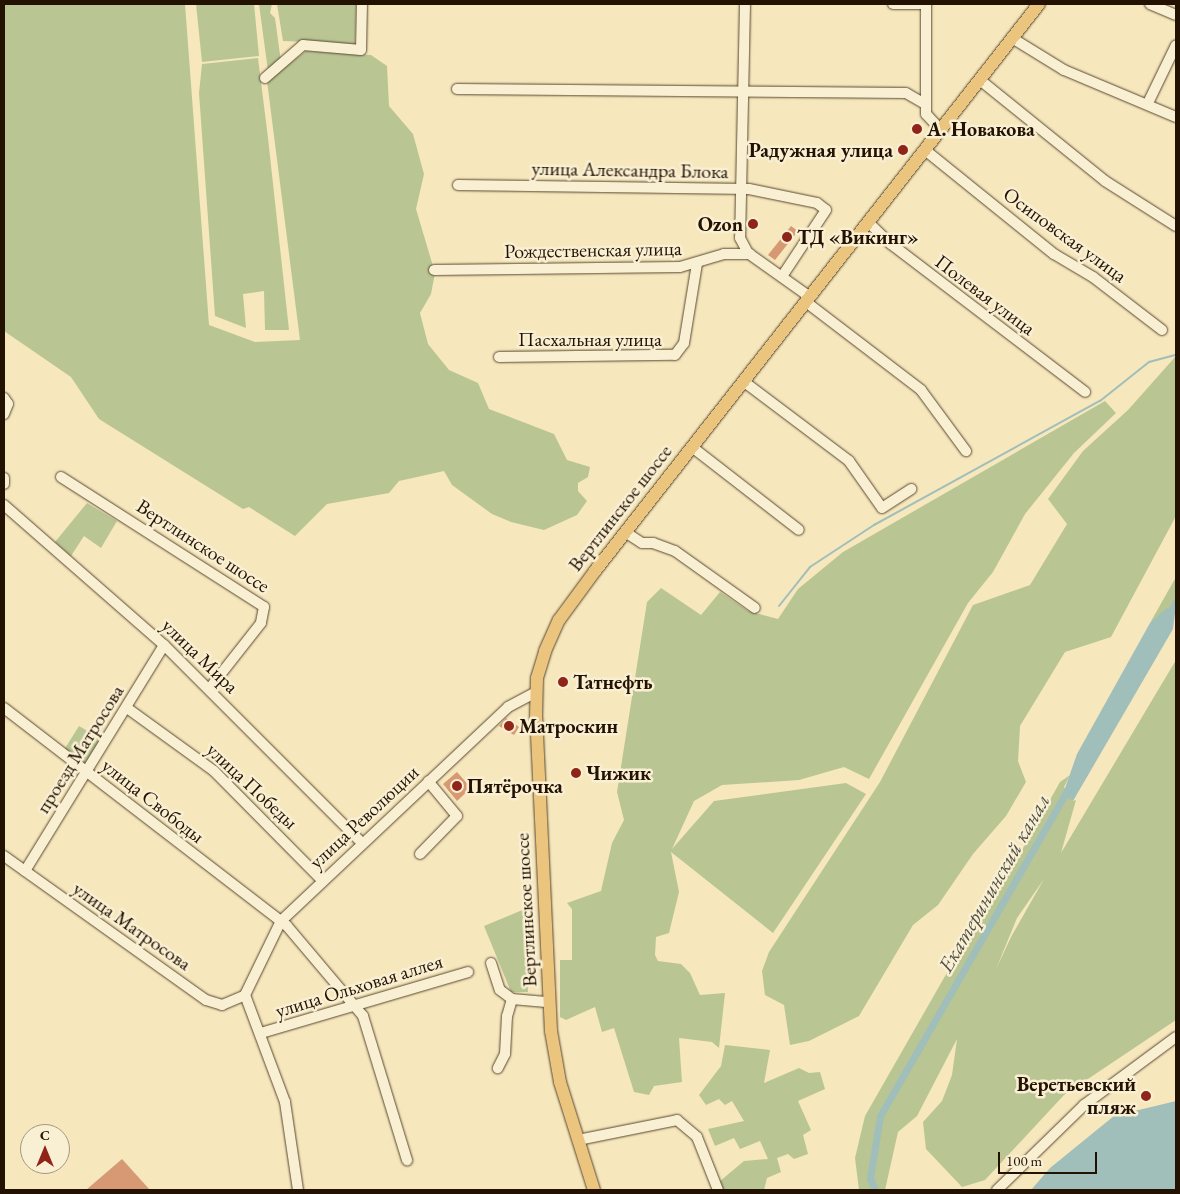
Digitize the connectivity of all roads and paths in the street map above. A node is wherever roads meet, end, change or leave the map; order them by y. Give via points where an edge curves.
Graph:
1 (362, 4) edge
2 (745, 4) edge
3 (893, 4) edge
4 (926, 4) edge
5 (1039, 4) edge
6 (1150, 4) edge
7 (1176, 15) edge
8 (1012, 38) junction
9 (1176, 45) edge
10 (264, 78) dead end
11 (980, 80) junction
12 (457, 89) dead end
13 (745, 93) junction
14 (1148, 103) junction
15 (925, 104) junction
16 (1176, 117) edge
17 (941, 130) junction
18 (925, 150) junction
19 (458, 185) dead end
20 (742, 189) junction
21 (868, 222) junction
22 (1176, 226) edge
23 (750, 254) junction
24 (696, 264) junction
25 (434, 270) dead end
26 (783, 275) junction
27 (808, 300) junction
28 (1162, 330) dead end
29 (499, 357) dead end
30 (743, 382) junction
31 (1085, 392) dead end
32 (4, 398) edge
33 (4, 414) edge
34 (692, 447) junction
35 (966, 451) dead end
36 (62, 477) dead end
37 (4, 478) edge
38 (4, 484) edge
39 (911, 490) dead end
40 (4, 505) edge
41 (799, 530) dead end
42 (625, 532) junction
43 (754, 608) dead end
44 (164, 645) junction
45 (209, 689) junction
46 (536, 692) junction
47 (4, 708) edge
48 (127, 708) junction
49 (86, 771) junction
50 (428, 781) junction
51 (362, 842) junction
52 (420, 854) dead end
53 (4, 856) edge
54 (25, 871) junction
55 (322, 880) junction
56 (281, 921) junction
57 (491, 963) dead end
58 (468, 972) dead end
59 (245, 994) junction
60 (512, 999) junction
61 (549, 1002) junction
62 (358, 1007) junction
63 (261, 1034) junction
64 (1176, 1037) edge
65 (498, 1068) dead end
66 (578, 1140) junction
67 (407, 1160) dead end
68 (298, 1190) edge
69 (594, 1190) edge
70 (718, 1190) edge
71 (997, 1190) edge

1 - 10 street via 361,50 303,45
2 - 13 street
3 - 4 street
4 - 15 street
5 - 8 main road, Вертлинское шоссе
6 - 7 street
8 - 11 main road, Вертлинское шоссе
8 - 14 street via 1064,70
9 - 14 street
11 - 17 main road, Вертлинское шоссе
11 - 22 street via 1105,181
12 - 13 street
13 - 15 street via 906,93
13 - 20 street
14 - 16 street
15 - 17 street via 926,114
17 - 18 main road, Вертлинское шоссе
18 - 21 main road, Вертлинское шоссе
18 - 28 street, Осиповская улица via 1054,254 1093,277
19 - 20 street, улица Александра Блока
20 - 23 street via 740,238
20 - 26 street, улица Александра Блока via 800,198 826,210
21 - 27 main road, Вертлинское шоссе
21 - 31 street, Полевая улица via 891,244
23 - 24 street, Рождественская улица via 724,254
23 - 26 street
24 - 25 street, Рождественская улица
24 - 29 street, Пасхальная улица via 684,343 675,356
26 - 27 street
27 - 30 main road, Вертлинское шоссе
27 - 35 street via 921,390
30 - 34 main road, Вертлинское шоссе
30 - 39 street via 849,461 882,508
32 - 33 street via 8,404
34 - 41 street
34 - 42 main road, Вертлинское шоссе
36 - 45 street, Вертлинское шоссе via 264,607 261,623
37 - 38 street
40 - 44 street, улица Мира
42 - 43 street via 642,543 668,547
42 - 46 main road, Вертлинское шоссе via 554,630 540,662
44 - 45 street, улица Мира
44 - 48 street, проезд Матросова
45 - 51 street, улица Мира
46 - 50 street, улица Революции via 508,707
46 - 61 main road, Вертлинское шоссе
47 - 49 street, улица Свободы
48 - 49 street, проезд Матросова
48 - 55 street, улица Победы via 214,770
49 - 54 street, проезд Матросова
49 - 56 street, улица Свободы
50 - 51 street, улица Революции
50 - 52 street via 457,816
51 - 55 street, улица Революции
53 - 54 street, улица Матросова
54 - 59 street, улица Матросова via 206,1000 222,1005
55 - 56 street, улица Революции
56 - 59 street, улица Революции
56 - 62 street, улица Свободы
57 - 60 street via 500,990
58 - 62 street, улица Ольховая аллея
59 - 63 street
60 - 61 street
60 - 65 street via 507,1016 507,1047
61 - 66 main road, Вертлинское шоссе via 555,1061
62 - 63 street, улица Ольховая аллея
62 - 67 street
63 - 68 street via 285,1102
64 - 71 street via 1084,1105
66 - 69 main road, Вертлинское шоссе
66 - 70 street via 677,1120 697,1137

